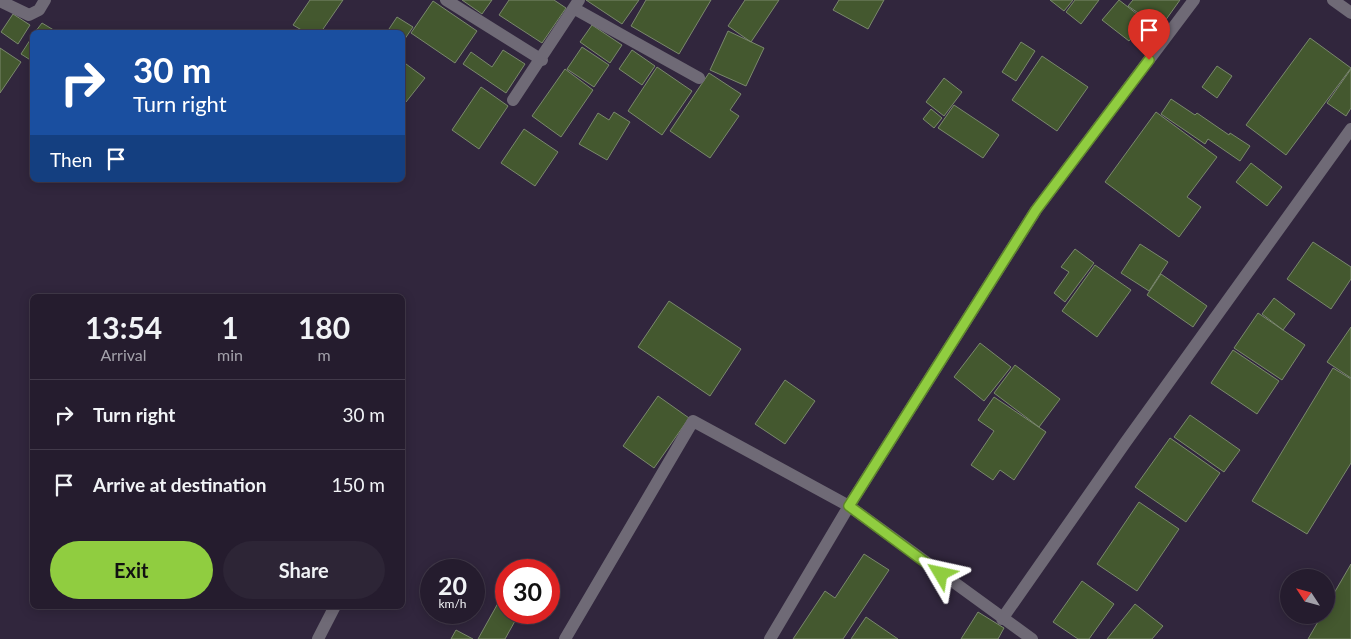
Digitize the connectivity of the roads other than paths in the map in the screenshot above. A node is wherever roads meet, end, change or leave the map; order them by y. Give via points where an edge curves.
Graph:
1 (45, 0) edge
2 (446, 0) edge
3 (1194, 0) edge
4 (1333, 0) edge
5 (0, 1) edge
6 (577, 4) edge
7 (1351, 13) edge
8 (542, 60) junction
9 (699, 78) dead end
10 (513, 100) dead end
11 (1351, 129) edge
12 (849, 506) junction
13 (333, 609) edge
14 (1002, 619) junction
15 (318, 639) edge
16 (564, 639) edge
17 (770, 639) edge
18 (1032, 639) edge

1 - 5 street via 39,10 29,15
2 - 8 street
3 - 12 street via 1036,210
4 - 7 street
6 - 8 street
6 - 9 street
8 - 10 street
11 - 14 street
12 - 14 street
12 - 16 street via 693,421
12 - 17 street
13 - 15 street
14 - 18 street

